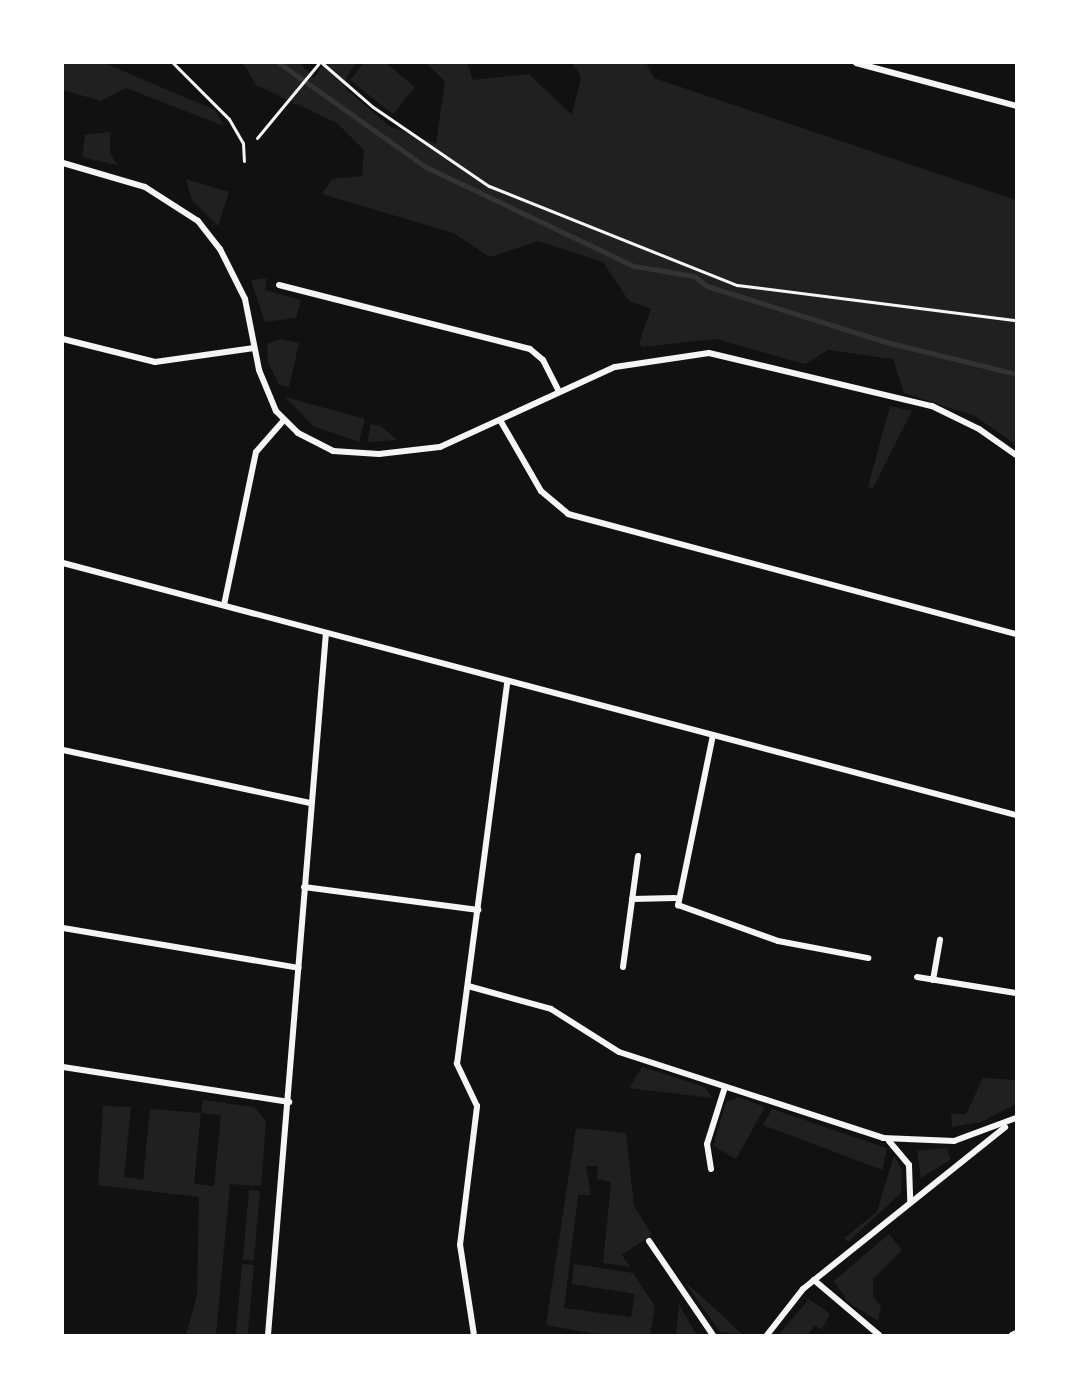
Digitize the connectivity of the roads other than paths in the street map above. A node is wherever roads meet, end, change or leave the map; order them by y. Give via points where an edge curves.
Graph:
1 (856, 63) edge
2 (1016, 106) edge
3 (63, 164) edge
4 (279, 285) dead end
5 (63, 339) edge
6 (254, 348) junction
7 (558, 390) junction
8 (500, 420) junction
9 (283, 421) junction
10 (1016, 455) edge
11 (63, 563) edge
12 (224, 605) junction
13 (326, 633) junction
14 (1016, 634) edge
15 (507, 682) junction
16 (713, 735) junction
17 (63, 750) edge
18 (311, 803) junction
19 (1016, 814) edge
20 (638, 856) dead end
21 (304, 887) junction
22 (675, 898) junction
23 (632, 899) junction
24 (478, 910) junction
25 (63, 928) edge
26 (940, 940) dead end
27 (868, 958) dead end
28 (623, 967) dead end
29 (298, 968) junction
30 (917, 977) dead end
31 (933, 980) junction
32 (468, 986) junction
33 (1016, 993) edge
34 (63, 1067) edge
35 (725, 1087) junction
36 (289, 1102) junction
37 (1016, 1118) edge
38 (883, 1138) junction
39 (711, 1169) dead end
40 (906, 1208) junction
41 (649, 1241) dead end
42 (814, 1280) junction
43 (1016, 1333) edge
44 (268, 1335) edge
45 (474, 1335) edge
46 (712, 1335) edge
47 (767, 1335) edge
48 (879, 1335) edge
49 (1012, 1335) edge

1 - 2 street
3 - 6 street via 145,187 198,221 239,286
4 - 7 street via 530,350 543,360
5 - 6 street via 155,362
6 - 9 street via 267,392
7 - 8 street
7 - 10 street via 633,362 710,352 932,406 979,429
8 - 9 street via 440,447 360,455 324,448
8 - 14 street via 541,491 572,516
9 - 12 street via 256,452
11 - 12 street
12 - 13 street
13 - 15 street
13 - 18 street
15 - 16 street
15 - 24 street
16 - 19 street
16 - 22 street
17 - 18 street
18 - 21 street
20 - 23 street
21 - 24 street
21 - 29 street
22 - 23 street
22 - 27 street via 683,909 778,941
23 - 28 street
24 - 32 street
25 - 29 street
26 - 31 street
29 - 36 street
30 - 31 street
31 - 33 street
32 - 35 street via 551,1010 610,1048
32 - 45 street via 458,1071 475,1098 477,1113 460,1245
34 - 36 street
35 - 38 street
35 - 39 street via 707,1144
36 - 44 street
37 - 38 street via 943,1143
37 - 40 street
38 - 40 street via 897,1147 909,1165 913,1190
40 - 42 street
41 - 46 street
42 - 47 street
42 - 48 street via 837,1305
43 - 49 street

